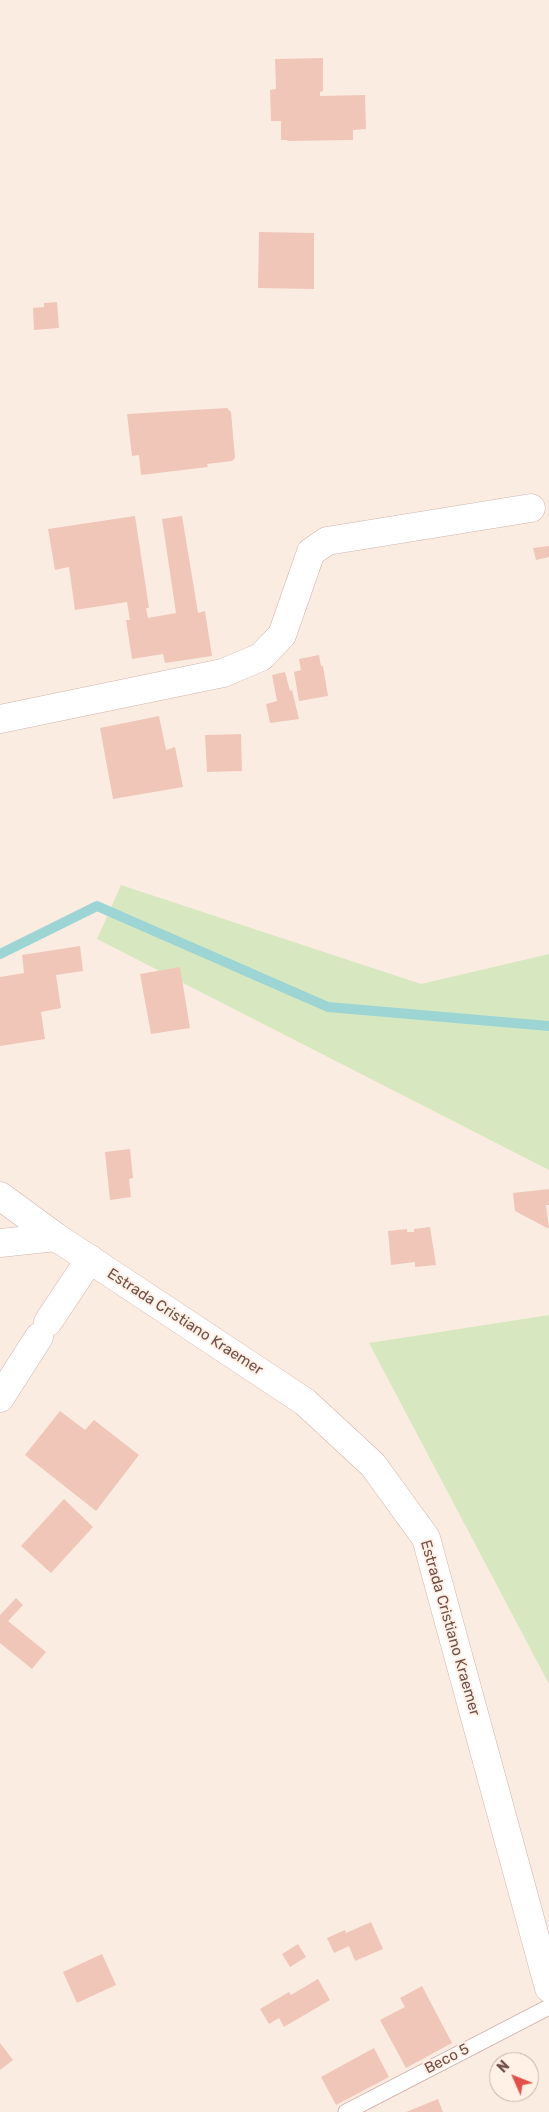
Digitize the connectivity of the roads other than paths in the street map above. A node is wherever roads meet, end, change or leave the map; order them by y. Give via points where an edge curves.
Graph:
1 (532, 508) dead end
2 (0, 720) edge
3 (0, 1196) edge
4 (56, 1237) junction
5 (0, 1243) edge
6 (90, 1260) junction
7 (0, 1398) edge
8 (549, 1988) edge
9 (549, 2007) edge
10 (346, 2112) edge

1 - 2 main road via 327,541 311,552 282,635 261,657 223,674
3 - 4 main road, Estrada Cristiano Kraemer
4 - 5 main road
4 - 6 main road, Estrada Cristiano Kraemer
6 - 7 main road
6 - 8 main road, Estrada Cristiano Kraemer via 305,1402 373,1466 426,1538
9 - 10 lane, Beco 5

